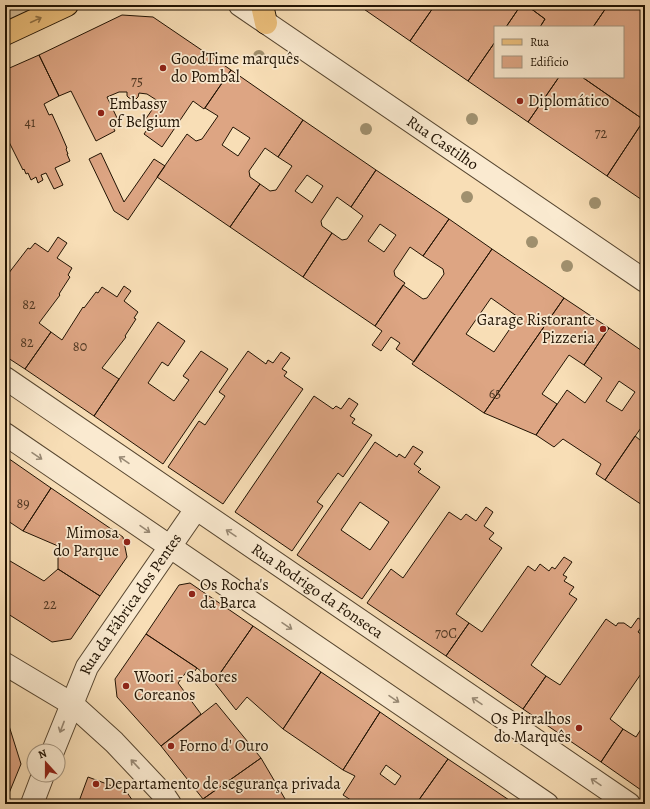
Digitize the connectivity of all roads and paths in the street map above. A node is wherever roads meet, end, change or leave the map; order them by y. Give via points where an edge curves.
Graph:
1 (67, 5) edge
2 (240, 5) edge
3 (264, 14) edge
4 (5, 34) edge
5 (645, 280) edge
6 (5, 378) edge
7 (5, 434) edge
8 (196, 509) junction
9 (170, 547) junction
10 (5, 664) edge
11 (72, 704) junction
12 (56, 743) edge
13 (40, 783) edge
14 (32, 804) edge
15 (170, 804) edge
16 (547, 804) edge
17 (629, 804) edge

4 -> 1 main road
2 - 3 street, Rua Castilho
3 - 5 street, Rua Castilho
8 -> 6 street, Rua Rodrigo da Fonseca
7 -> 9 street
8 - 9 street, Rua da Fábrica dos Pentes
17 -> 8 street, Rua Rodrigo da Fonseca
9 - 11 street, Rua da Fábrica dos Pentes via 87,667
9 -> 16 street
10 - 11 street
11 -> 12 street, Rua da Fábrica dos Pentes
15 -> 11 street via 114,742
13 - 14 street

